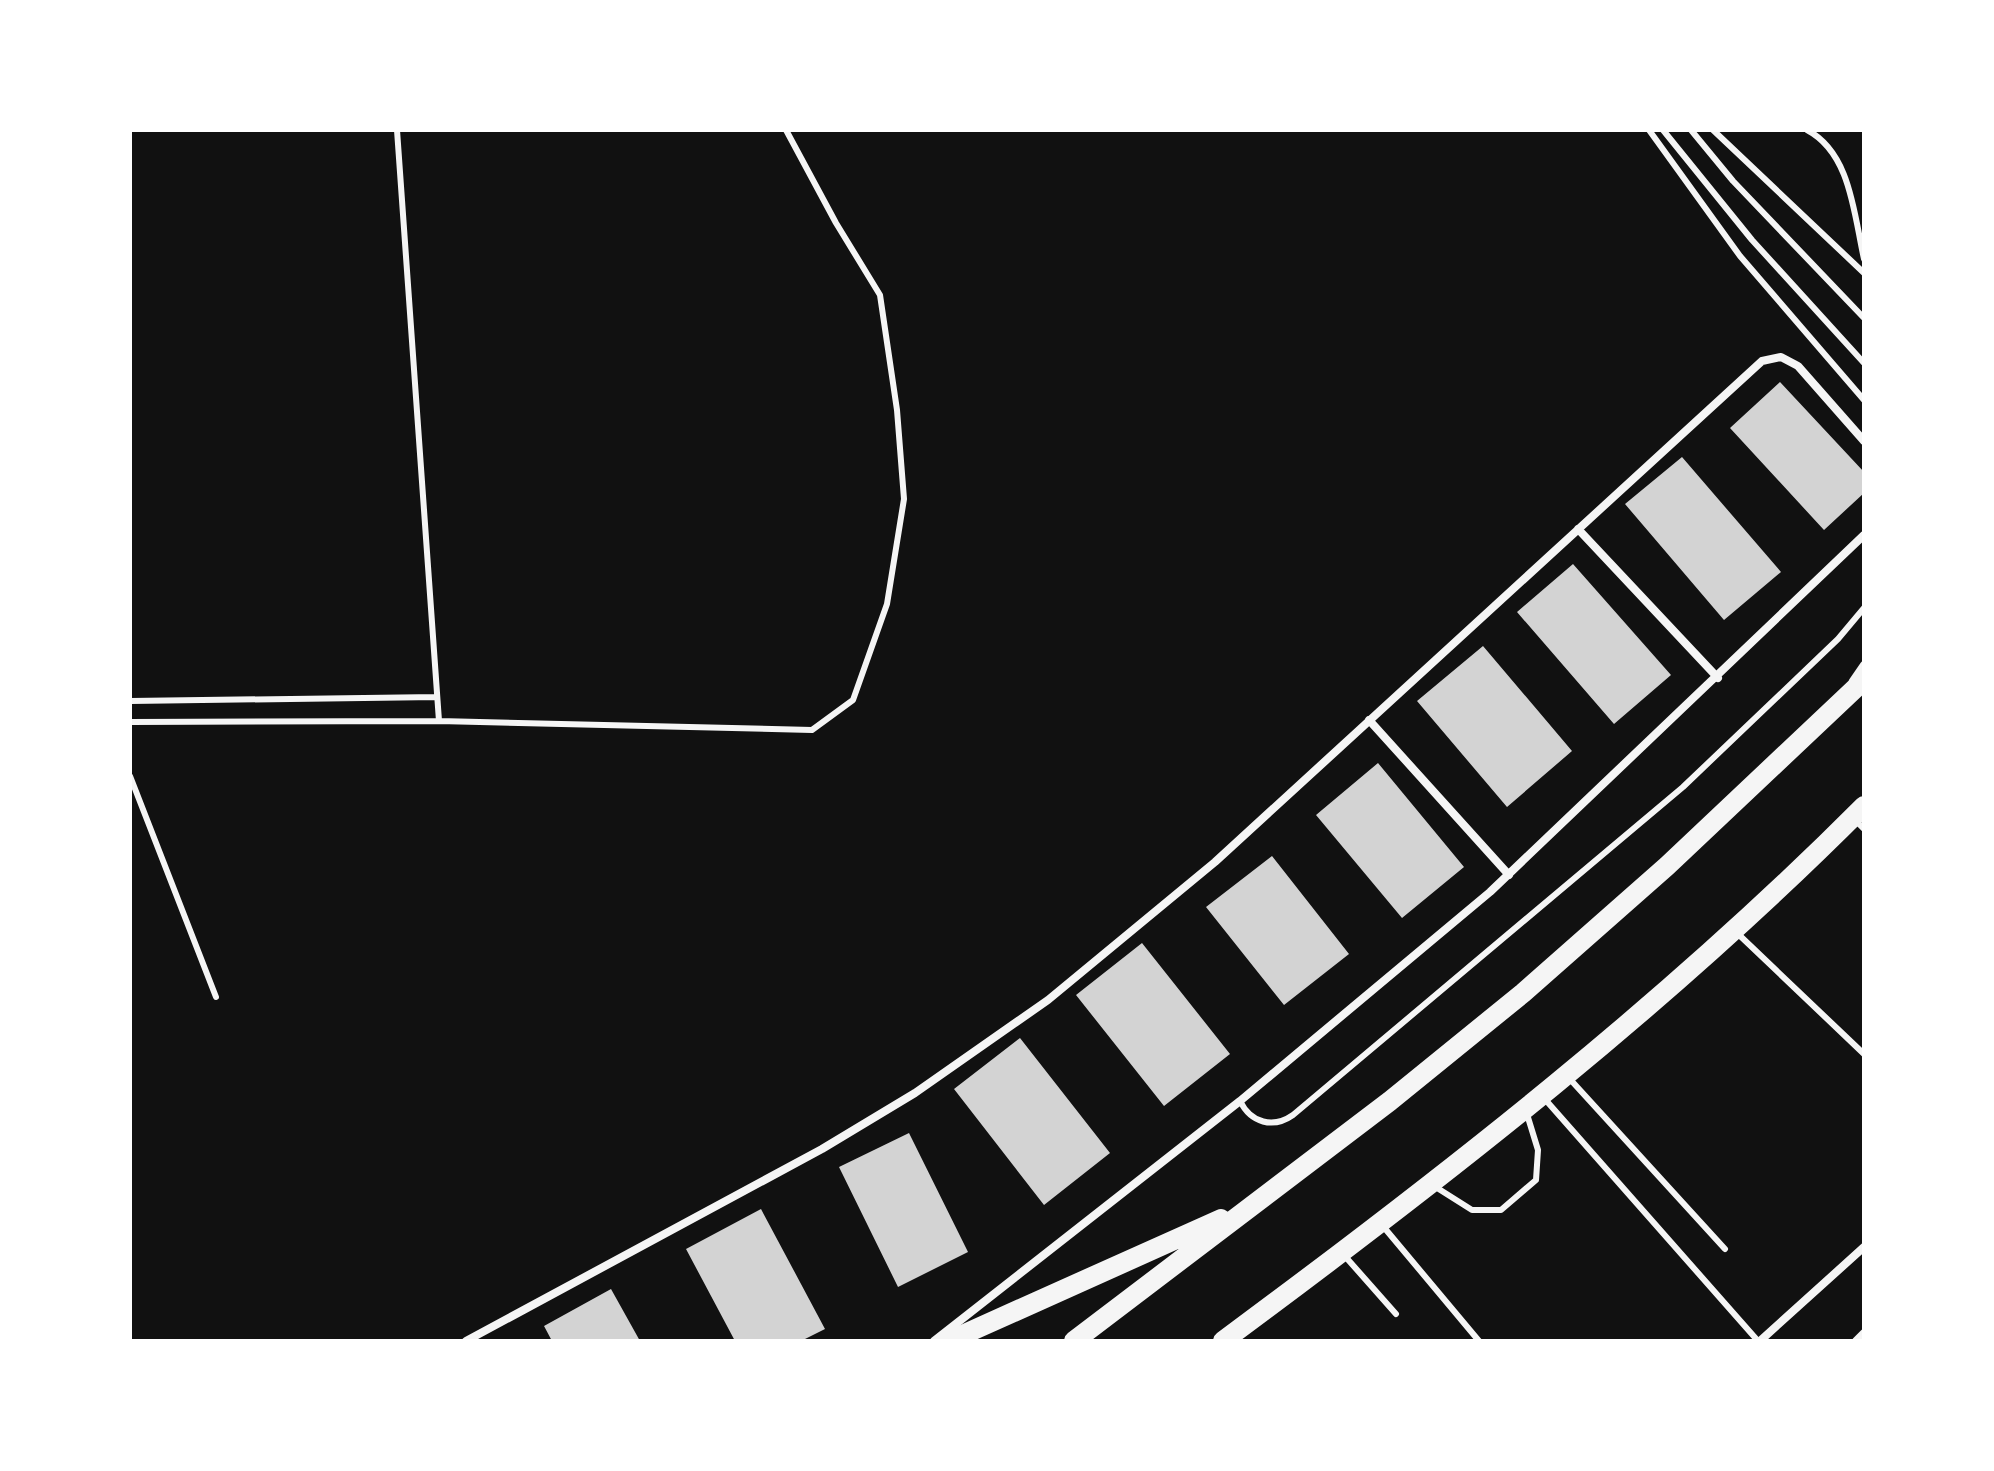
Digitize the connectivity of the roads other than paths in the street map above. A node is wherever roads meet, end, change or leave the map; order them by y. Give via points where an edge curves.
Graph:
1 (397, 130) edge
2 (786, 130) edge
3 (1649, 130) edge
4 (1663, 130) edge
5 (1691, 130) edge
6 (1713, 130) edge
7 (1807, 130) edge
8 (1864, 259) edge
9 (1864, 273) edge
10 (1864, 318) edge
11 (1864, 363) edge
12 (1864, 400) edge
13 (1864, 441) edge
14 (1578, 529) junction
15 (1864, 535) edge
16 (1864, 608) edge
17 (1864, 665) edge
18 (1718, 678) junction
19 (1864, 680) edge
20 (437, 697) junction
21 (130, 701) edge
22 (1838, 703) junction
23 (1369, 720) junction
24 (439, 721) junction
25 (130, 722) edge
26 (130, 776) edge
27 (1860, 817) edge
28 (1509, 875) junction
29 (1733, 930) junction
30 (216, 997) dead end
31 (1864, 1054) edge
32 (1566, 1074) junction
33 (1240, 1101) junction
34 (1533, 1101) junction
35 (1429, 1184) junction
36 (1253, 1204) junction
37 (1379, 1222) junction
38 (1864, 1247) edge
39 (1725, 1249) dead end
40 (1341, 1252) junction
41 (1396, 1314) dead end
42 (1864, 1333) edge
43 (466, 1341) edge
44 (934, 1341) edge
45 (949, 1341) edge
46 (1074, 1341) edge
47 (1223, 1341) edge
48 (1479, 1341) edge
49 (1759, 1341) edge
50 (1856, 1341) edge

1 - 20 lane
2 - 24 lane via 880,295 897,410 904,499 887,604 853,700 812,730
3 - 12 lane via 1740,256
4 - 11 lane via 1742,228
5 - 10 lane
6 - 9 lane
7 - 8 lane via 1838,160
13 - 14 street via 1798,366 1772,357
14 - 18 street
14 - 23 street
15 - 18 street
16 - 33 lane via 1683,787 1293,1115 1263,1122
17 - 22 street
18 - 28 street
19 - 22 highway
20 - 21 lane
20 - 24 lane
22 - 36 highway via 1705,831 1523,993
23 - 28 street
23 - 43 street via 1133,933 994,1040 822,1149
24 - 25 lane
26 - 30 lane
27 - 29 highway
28 - 33 street
29 - 31 lane
29 - 32 highway
32 - 34 highway
32 - 39 lane
33 - 44 street
34 - 35 highway
34 - 35 lane via 1536,1180 1501,1210 1472,1210
34 - 49 lane
35 - 37 highway
36 - 45 highway
36 - 46 highway
37 - 40 highway
37 - 48 lane
38 - 49 street
40 - 41 lane
40 - 47 highway
42 - 50 street

